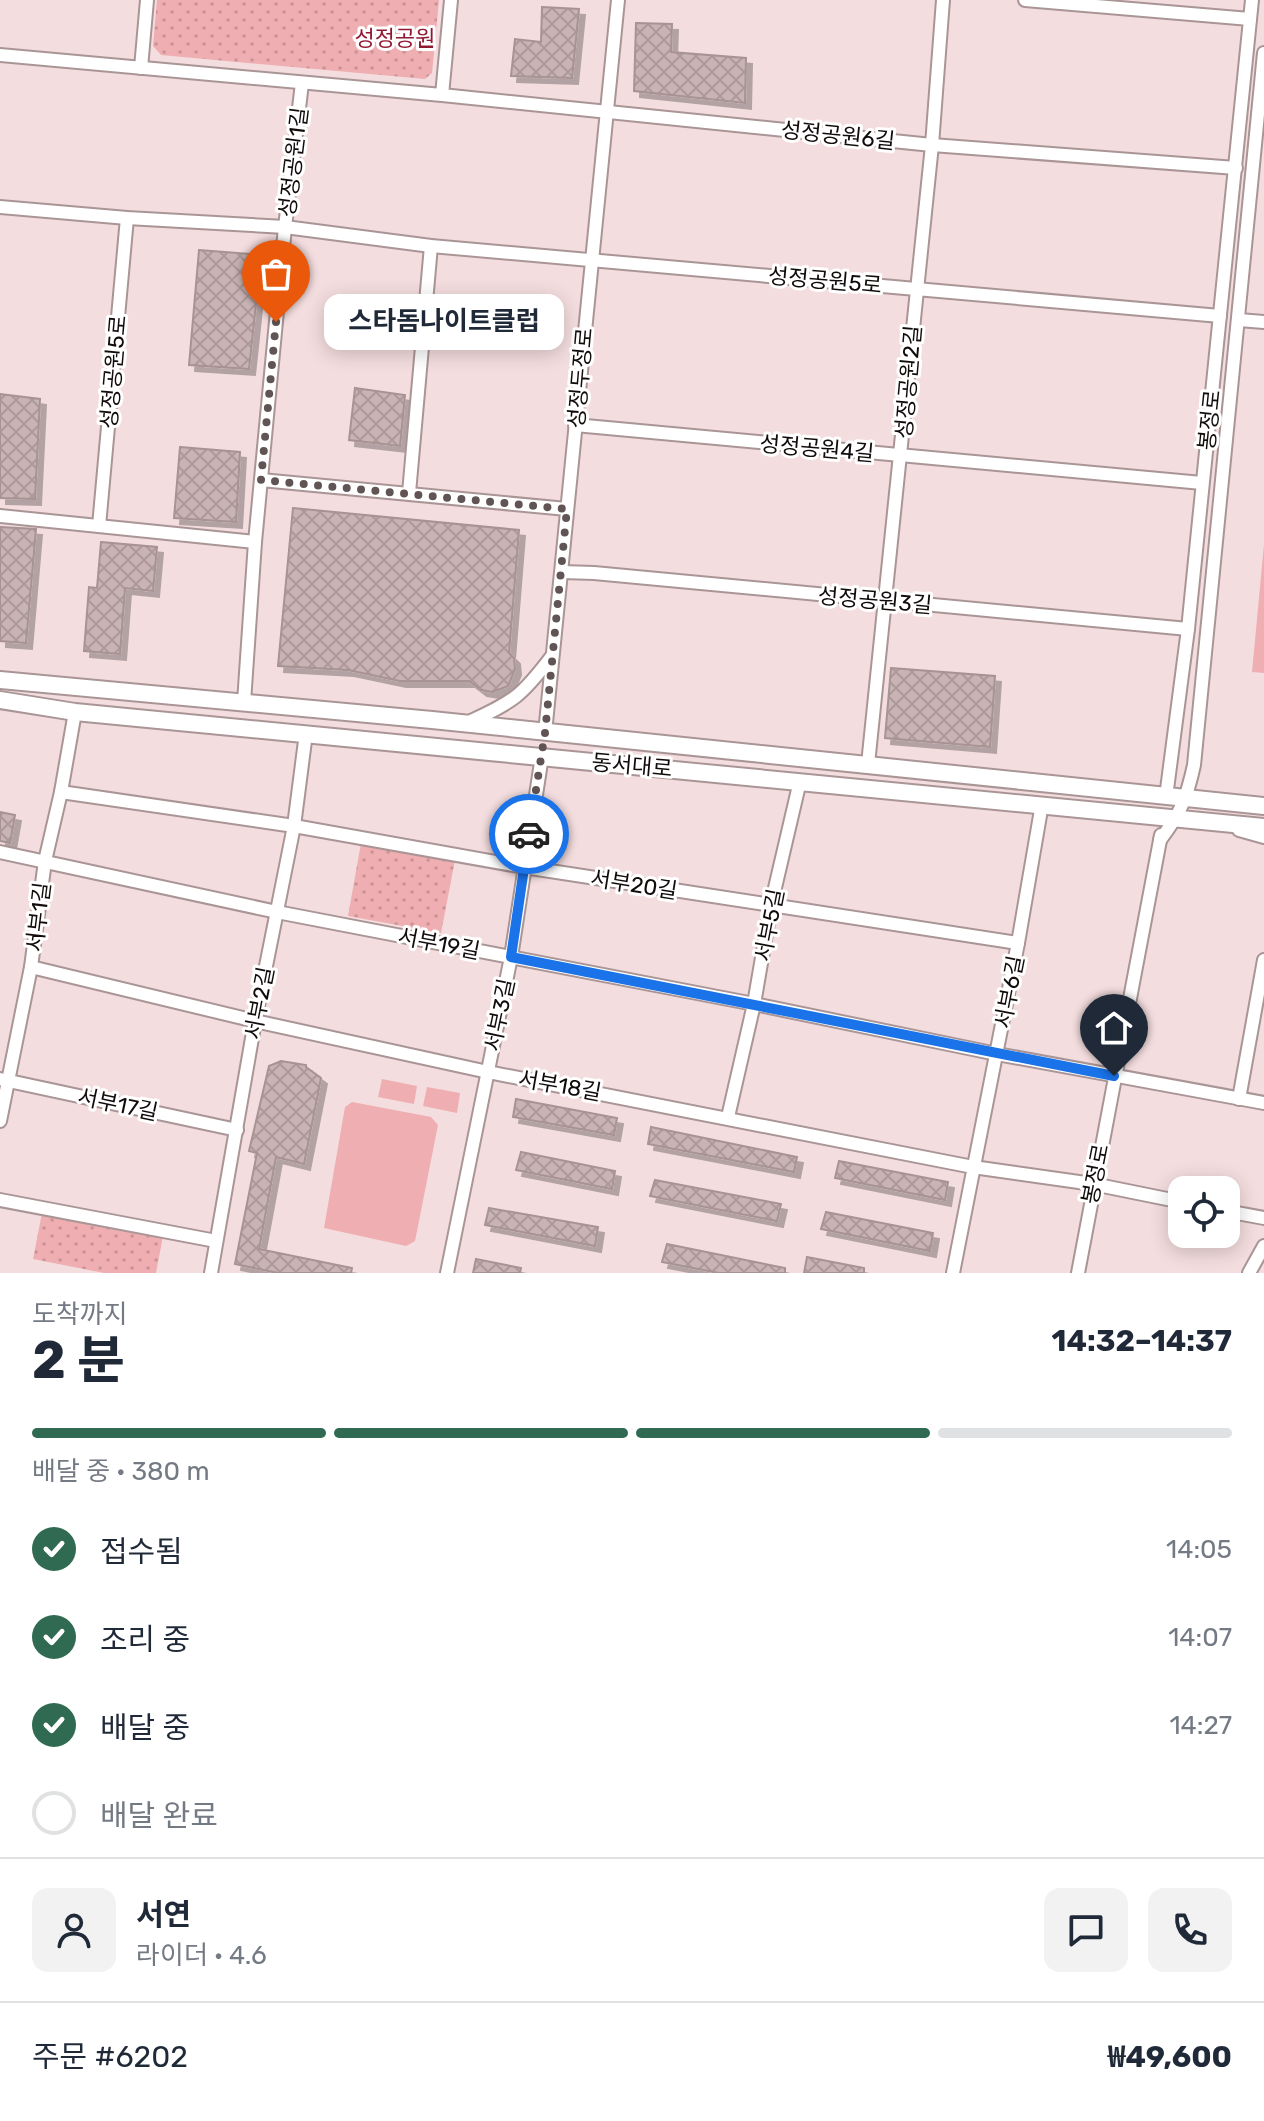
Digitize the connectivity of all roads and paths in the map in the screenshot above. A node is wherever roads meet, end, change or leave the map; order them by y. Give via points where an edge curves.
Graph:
1 (147, 0) edge
2 (451, 0) edge
3 (618, 0) edge
4 (943, 0) edge
5 (1025, 0) edge
6 (1252, 0) edge
7 (1250, 19) junction
8 (1264, 53) edge
9 (0, 55) edge
10 (141, 68) junction
11 (302, 83) junction
12 (442, 95) junction
13 (607, 112) junction
14 (932, 145) junction
15 (1236, 168) junction
16 (0, 207) edge
17 (127, 218) junction
18 (285, 227) junction
19 (431, 246) junction
20 (590, 261) junction
21 (916, 288) junction
22 (1220, 316) junction
23 (1239, 320) junction
24 (1264, 322) edge
25 (575, 425) junction
26 (901, 456) junction
27 (261, 480) junction
28 (1202, 483) junction
29 (409, 493) junction
30 (567, 509) junction
31 (0, 516) edge
32 (99, 526) junction
33 (255, 542) junction
34 (562, 572) junction
35 (885, 600) junction
36 (1188, 629) junction
37 (552, 656) junction
38 (0, 680) edge
39 (0, 700) edge
40 (244, 702) junction
41 (75, 712) junction
42 (466, 723) junction
43 (306, 733) junction
44 (545, 733) junction
45 (542, 756) junction
46 (868, 764) junction
47 (800, 781) junction
48 (61, 792) junction
49 (1166, 797) junction
50 (1187, 799) junction
51 (1264, 803) edge
52 (1042, 804) junction
53 (1171, 817) junction
54 (1205, 821) junction
55 (294, 826) junction
56 (1264, 827) edge
57 (1264, 837) edge
58 (0, 852) edge
59 (45, 861) junction
60 (524, 867) junction
61 (771, 905) junction
62 (277, 912) junction
63 (1018, 943) junction
64 (511, 957) junction
65 (1264, 960) edge
66 (31, 967) junction
67 (754, 1004) junction
68 (255, 1021) junction
69 (997, 1054) junction
70 (488, 1072) junction
71 (1114, 1076) junction
72 (4, 1080) edge
73 (1239, 1099) junction
74 (1264, 1103) edge
75 (728, 1117) junction
76 (0, 1121) edge
77 (237, 1130) junction
78 (973, 1167) junction
79 (1093, 1184) junction
80 (1168, 1199) edge
81 (0, 1200) edge
82 (1240, 1214) edge
83 (1264, 1218) edge
84 (216, 1241) junction
85 (1264, 1246) edge
86 (211, 1273) edge
87 (447, 1273) edge
88 (953, 1273) edge
89 (1078, 1273) edge
90 (1249, 1273) edge

1 - 10 street
2 - 12 street
3 - 13 street, 성정두정로
4 - 14 street, 성정공원2길
5 - 7 street
6 - 7 street, 봉정로
7 - 15 street, 봉정로
8 - 23 street, 봉정로
9 - 10 street, 성정공원6길
10 - 11 street, 성정공원6길
11 - 12 street, 성정공원6길
11 - 18 street, 성정공원1길
12 - 13 street, 성정공원6길
13 - 14 street, 성정공원6길
13 - 20 street, 성정두정로
14 - 15 street, 성정공원6길
14 - 21 street, 성정공원2길
15 - 22 street, 봉정로
16 - 17 street, 성정공원5로
17 - 18 street, 성정공원5로
17 - 32 street, 성정공원5로
18 - 19 street, 성정공원5로
18 - 27 street, 성정공원1길
19 - 20 street, 성정공원5로
19 - 29 street
20 - 21 street, 성정공원5로
20 - 25 street, 성정두정로
21 - 22 street, 성정공원5로
21 - 26 street, 성정공원2길
22 - 28 street, 봉정로
23 - 24 street
23 - 50 street, 봉정로 via 1201,713
25 - 26 street, 성정공원4길
25 - 30 street, 성정두정로
26 - 28 street, 성정공원4길
26 - 35 street, 성정공원2길
27 - 29 street
27 - 33 street, 성정공원1길
28 - 36 street, 봉정로
29 - 30 street
30 - 34 street, 성정두정로
31 - 32 street
32 - 33 street
33 - 40 street, 성정공원1길
34 - 35 street, 성정공원3길
34 - 37 street, 성정두정로
35 - 36 street, 성정공원3길
35 - 46 street, 성정공원2길
36 - 49 street, 봉정로
37 - 42 street via 511,703
37 - 44 street, 성정두정로
38 - 40 main road, 동서대로
39 - 41 main road, 동서대로
40 - 42 main road, 동서대로
41 - 43 main road, 동서대로
41 - 48 street, 서부1길
42 - 44 main road, 동서대로
43 - 45 main road, 동서대로
43 - 55 street, 서부2길
44 - 45 main road, 성정두정로
44 - 46 main road, 동서대로
45 - 47 main road, 동서대로
45 - 60 street, 서부3길
46 - 49 main road, 동서대로
47 - 52 main road, 동서대로
47 - 61 street, 서부5길
48 - 55 street, 서부20길
48 - 59 street, 서부1길
49 - 50 main road, 동서대로
49 - 53 main road, 봉정로
50 - 51 main road, 동서대로
50 - 53 street, 봉정로
52 - 53 main road, 동서대로
52 - 63 street, 서부6길
53 - 54 main road, 동서대로
53 - 71 street, 봉정로 via 1160,840
54 - 56 main road, 동서대로
54 - 57 street
55 - 60 street, 서부20길
55 - 62 street, 서부2길
58 - 59 street, 서부19길
59 - 62 street, 서부19길
59 - 66 street, 서부1길
60 - 61 street, 서부20길
60 - 64 street, 서부3길
61 - 63 street, 서부20길
61 - 67 street, 서부5길
62 - 64 street, 서부19길
62 - 68 street, 서부2길
63 - 69 street, 서부6길
64 - 67 street, 서부19길
64 - 70 street, 서부3길
65 - 73 street
66 - 68 street, 서부18길
66 - 72 street, 서부1길
67 - 69 street, 서부19길
67 - 75 street, 서부5길
68 - 70 street, 서부18길
68 - 77 street, 서부2길
69 - 71 street, 서부19길
69 - 78 street, 서부6길
70 - 75 street, 서부18길
70 - 87 street, 서부3길
71 - 73 street, 서부19길
71 - 79 street, 봉정로
72 - 76 street, 서부1길
72 - 77 street, 서부17길
73 - 74 street, 서부19길
75 - 78 street, 서부18길
77 - 84 street, 서부2길
78 - 79 street, 서부18길
78 - 88 street, 서부6길
79 - 80 street, 서부18길
79 - 89 street, 봉정로
81 - 84 street
82 - 83 street
84 - 86 street, 서부2길
85 - 90 street

